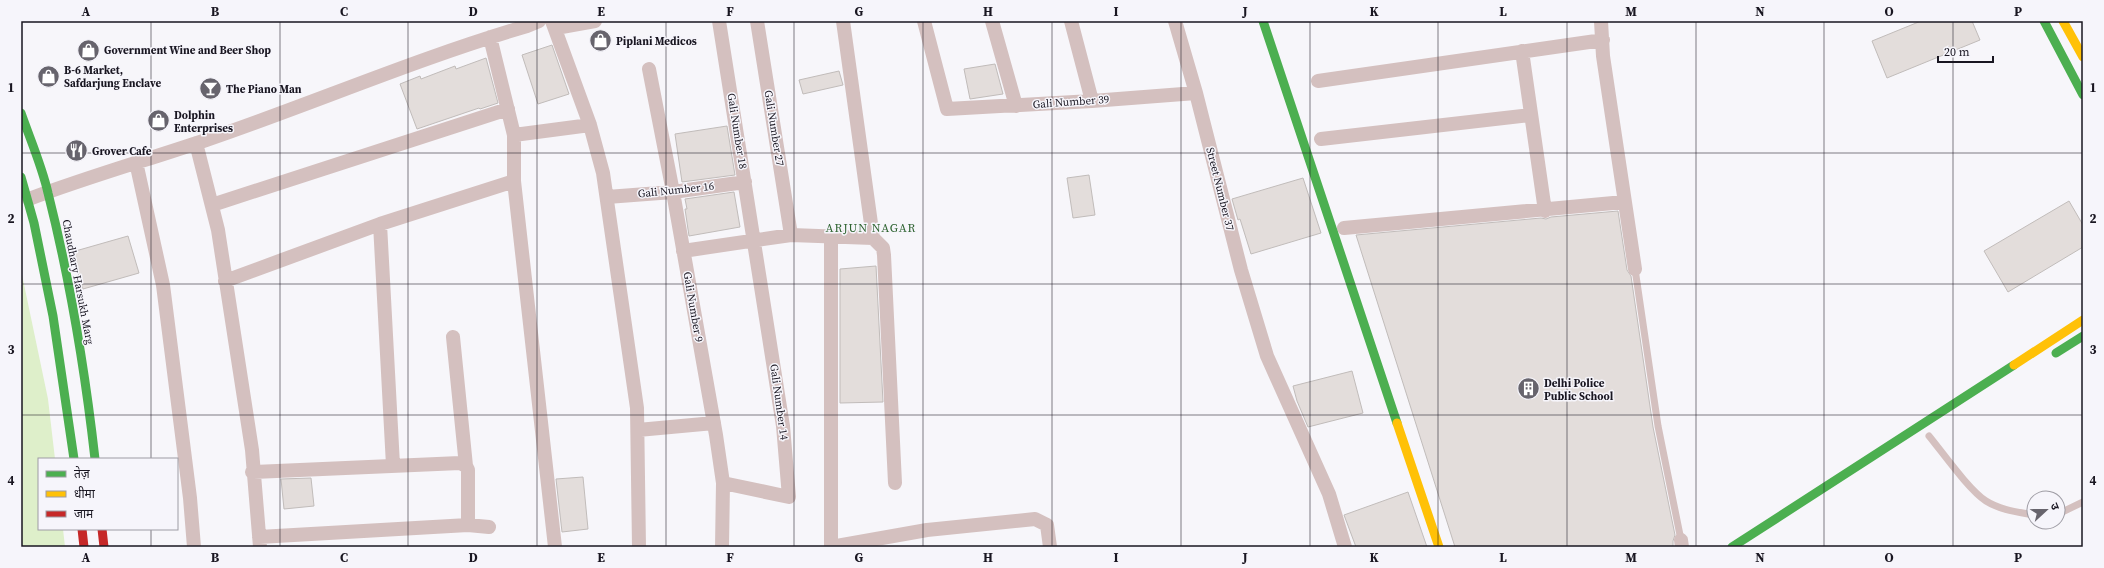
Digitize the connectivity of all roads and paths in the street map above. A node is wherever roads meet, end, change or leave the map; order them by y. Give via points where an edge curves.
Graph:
1 (595, 21) edge
2 (719, 21) edge
3 (757, 21) edge
4 (843, 21) edge
5 (924, 21) edge
6 (992, 21) edge
7 (1071, 21) edge
8 (1175, 21) edge
9 (1263, 21) edge
10 (1601, 21) edge
11 (2044, 21) edge
12 (2063, 21) edge
13 (531, 23) edge
14 (554, 25) edge
15 (490, 37) junction
16 (1603, 40) junction
17 (1522, 51) junction
18 (2082, 54) edge
19 (649, 69) dead end
20 (1318, 81) dead end
21 (1196, 93) junction
22 (2083, 95) edge
23 (1092, 101) junction
24 (1016, 106) junction
25 (508, 109) junction
26 (21, 114) edge
27 (1531, 114) junction
28 (590, 125) junction
29 (514, 135) junction
30 (1320, 139) dead end
31 (196, 143) junction
32 (136, 162) junction
33 (21, 177) edge
34 (514, 181) junction
35 (745, 182) junction
36 (48, 192) junction
37 (673, 192) junction
38 (606, 197) junction
39 (29, 199) junction
40 (1624, 202) junction
41 (212, 205) junction
42 (1545, 211) junction
43 (380, 224) junction
44 (1344, 228) dead end
45 (791, 235) junction
46 (831, 237) junction
47 (873, 238) junction
48 (754, 241) junction
49 (683, 251) junction
50 (1634, 269) joint
51 (225, 281) junction
52 (2083, 320) edge
53 (2083, 336) edge
54 (453, 337) dead end
55 (2050, 357) dead end
56 (714, 422) junction
57 (638, 430) junction
58 (1929, 436) dead end
59 (74, 458) edge
60 (95, 458) edge
61 (393, 465) junction
62 (466, 466) junction
63 (252, 472) junction
64 (723, 483) junction
65 (895, 483) dead end
66 (2083, 502) edge
67 (2066, 510) edge
68 (2026, 513) edge
69 (468, 525) junction
70 (489, 527) dead end
71 (82, 530) edge
72 (102, 530) edge
73 (260, 542) edge
74 (1682, 544) edge
75 (84, 547) edge
76 (104, 547) edge
77 (194, 547) edge
78 (555, 547) edge
79 (639, 547) edge
80 (722, 547) edge
81 (831, 547) edge
82 (1050, 547) edge
83 (1345, 547) edge
84 (1438, 547) edge
85 (1732, 547) edge

1 - 14 street
2 - 35 street, Gali Number 18
3 - 45 street, Gali Number 27
4 - 47 street
5 - 24 street, Gali Number 39 via 947,109
6 - 24 street
7 - 23 street
8 - 21 street, Street Number 37
9 - 84 street
10 - 16 street
11 - 22 street
12 - 18 street
13 - 15 street
14 - 28 street
15 - 25 street
15 - 31 street
16 - 17 street
16 - 40 street
17 - 20 street
17 - 27 street
19 - 37 street, Gali Number 9
21 - 23 street, Gali Number 39
21 - 83 street, Street Number 37 via 1224,209 1267,356 1329,494
23 - 24 street, Gali Number 39
25 - 29 street
25 - 41 street
26 - 36 street, Chaudhary Harsukh Marg
27 - 30 street
27 - 42 street
28 - 29 street
28 - 38 street via 603,173
29 - 34 street
31 - 32 street
31 - 41 street
32 - 36 street
32 - 77 street via 163,286
33 - 39 street
34 - 43 street
34 - 78 street
35 - 37 street, Gali Number 16
35 - 48 street, Gali Number 18
36 - 39 street
36 - 60 street, Chaudhary Harsukh Marg via 74,317 89,403
37 - 38 street, Gali Number 16
37 - 49 street, Gali Number 9
38 - 57 street via 637,408
39 - 59 street via 69,406
40 - 42 street
40 - 50 street
41 - 51 street
42 - 44 street
43 - 51 street
43 - 61 street
45 - 46 street
45 - 48 street
46 - 47 street
46 - 81 street
47 - 65 street via 883,248 884,255
48 - 49 street
48 - 64 street, Gali Number 14 via 783,426 789,497
49 - 56 street, Gali Number 9
50 - 74 lane via 1658,426
51 - 63 street via 252,450
52 - 85 street
53 - 55 street
54 - 62 street
56 - 57 street
56 - 64 street, Gali Number 9
57 - 79 street
58 - 68 lane via 1976,493 1986,501 1997,507
61 - 62 street via 460,463
61 - 63 street
62 - 69 street
63 - 73 street
64 - 80 street, Gali Number 9
66 - 67 lane
69 - 70 street
69 - 73 street
71 - 75 street
72 - 76 street
81 - 82 street via 927,530 1035,519 1047,524

